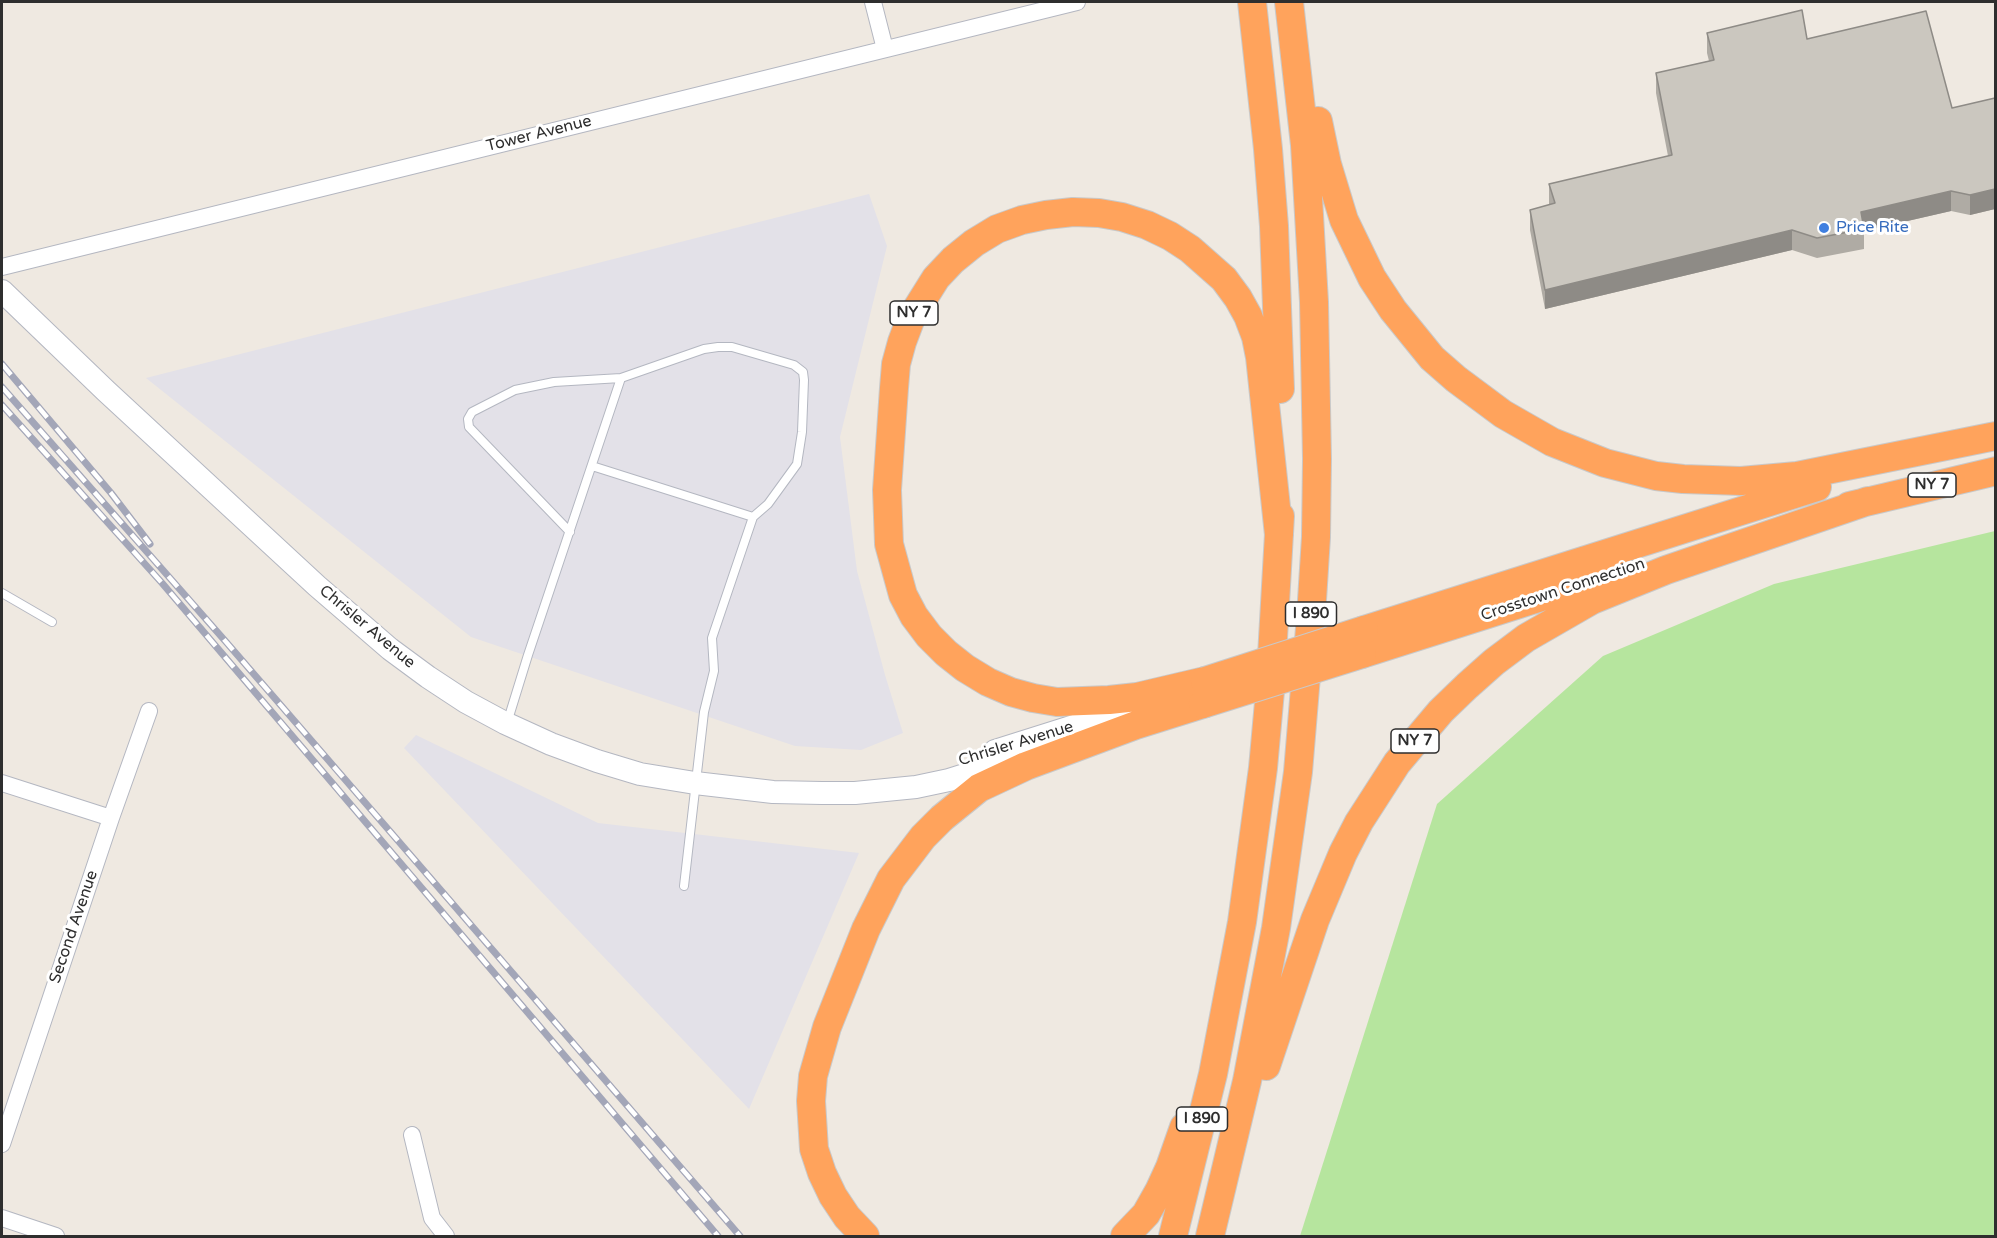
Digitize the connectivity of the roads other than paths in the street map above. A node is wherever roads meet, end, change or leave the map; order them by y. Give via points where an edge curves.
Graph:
1 (873, 2) edge
2 (1077, 2) edge
3 (1252, 2) edge
4 (1289, 2) edge
5 (1294, 2) edge
6 (885, 49) junction
7 (2, 267) edge
8 (2, 291) edge
9 (621, 378) junction
10 (1995, 437) edge
11 (592, 466) junction
12 (1995, 471) edge
13 (1868, 501) junction
14 (753, 517) junction
15 (570, 532) junction
16 (1280, 535) junction
17 (2, 593) edge
18 (52, 622) dead end
19 (1363, 642) junction
20 (1204, 693) junction
21 (150, 711) dead end
22 (507, 724) junction
23 (1136, 725) junction
24 (2, 783) edge
25 (694, 783) junction
26 (822, 794) junction
27 (111, 818) junction
28 (684, 886) dead end
29 (1227, 1000) junction
30 (412, 1135) dead end
31 (2, 1144) edge
32 (2, 1218) edge
33 (1212, 1227) edge
34 (56, 1236) edge
35 (446, 1236) edge
36 (865, 1236) edge
37 (1125, 1236) edge
38 (1173, 1236) edge

1 - 6 street
2 - 6 street, Tower Avenue
3 - 16 highway, I 890 via 1275,237
4 - 33 highway, I 890 via 1305,145 1314,302 1316,537 1298,772 1276,928 1247,1081
5 - 10 highway via 1327,164 1358,250 1377,286 1432,358 1503,414 1552,442 1605,463 1656,476 1712,481 1797,476
6 - 7 street, Tower Avenue
8 - 22 street, Chrisler Avenue via 356,620 428,677
9 - 11 lane
9 - 14 lane via 718,347 732,347 794,365 802,372 802,432 797,464 768,504
9 - 15 lane via 554,382 515,390 471,412 468,419 469,428
10 - 19 highway, Crosstown Connection / NY 7 via 1747,509
11 - 14 lane
11 - 15 lane
12 - 13 highway, Crosstown Connection / NY 7
13 - 19 highway, Crosstown Connection
13 - 33 highway, NY 7 via 1666,570 1592,600 1526,638 1441,711 1391,772 1343,853 1302,955
14 - 25 lane via 712,638 714,671
15 - 22 lane
16 - 20 highway, NY 7 via 1256,337 1248,316 1224,279 1190,249 1147,225 1122,217 1099,213 1046,214 997,229 974,243 936,278 911,318 896,364 887,490 889,544 903,594 914,616 940,648 965,668 988,682 1033,698 1058,702
16 - 29 highway, I 890 via 1263,768
17 - 18 lane
19 - 20 highway, Crosstown Connection / NY 7, bridge
20 - 23 highway, Crosstown Connection
20 - 26 street, Chrisler Avenue via 1128,710 884,783
21 - 27 street, Second Avenue
22 - 25 street, Chrisler Avenue via 597,761 640,774
23 - 26 street, Chrisler Avenue via 949,780 855,794
23 - 36 highway, Crosstown Connection via 979,788 923,837 891,879 819,1050 810,1101 814,1149 822,1173 847,1217
24 - 27 street
25 - 26 street, Chrisler Avenue
25 - 28 lane
27 - 31 street, Second Avenue
29 - 37 highway via 1170,1167 1146,1214
29 - 38 highway, I 890
30 - 35 street via 432,1218
32 - 34 street

